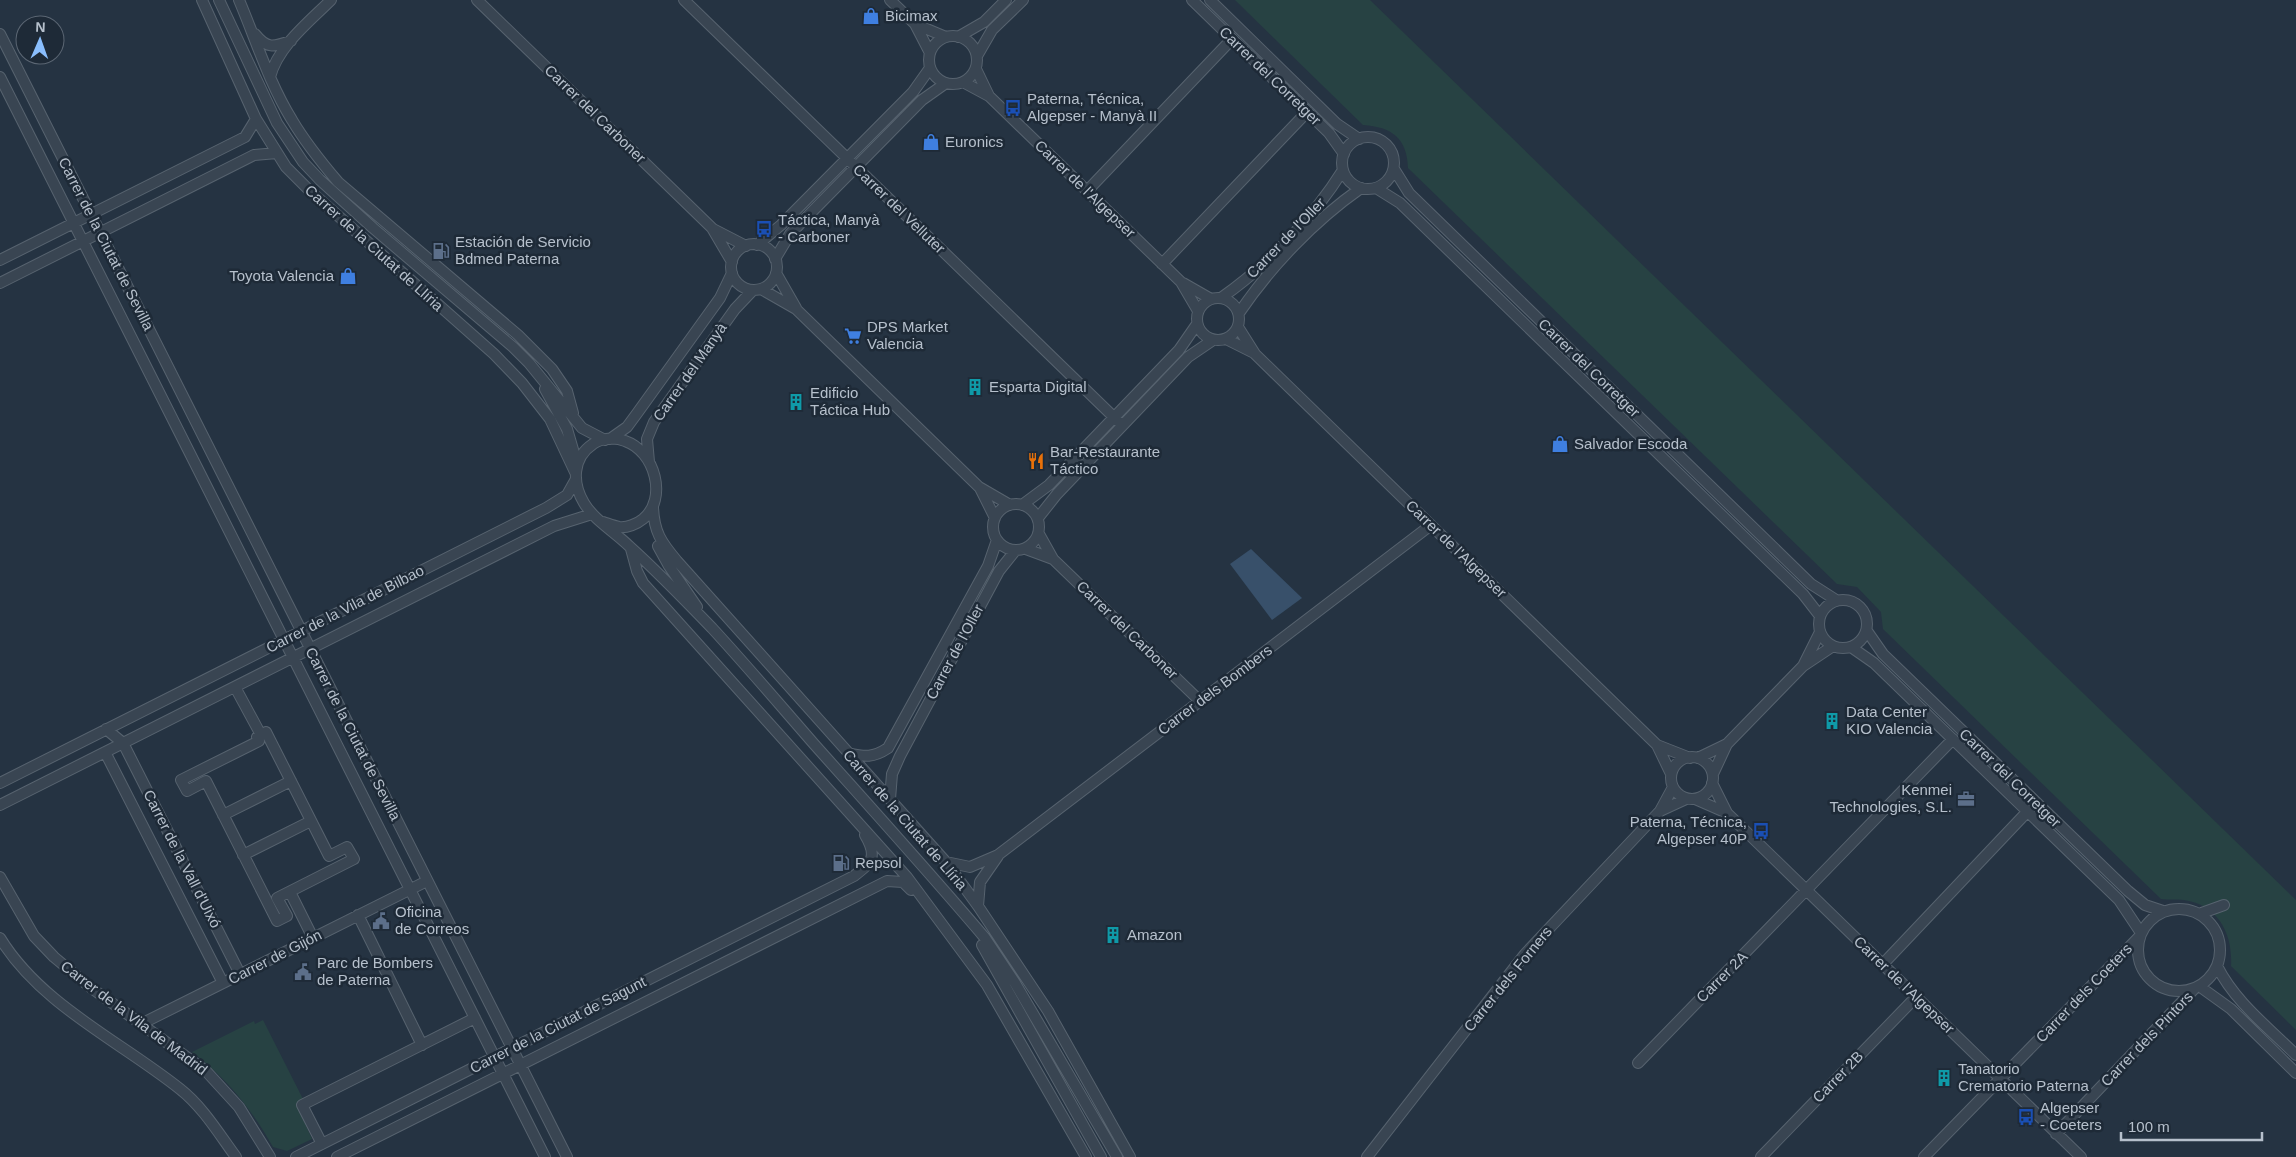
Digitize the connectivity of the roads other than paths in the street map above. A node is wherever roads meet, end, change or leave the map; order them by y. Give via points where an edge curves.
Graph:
1 (202, 0) edge
2 (219, 0) edge
3 (238, 0) edge
4 (331, 0) edge
5 (477, 0) edge
6 (684, 0) edge
7 (890, 0) edge
8 (1006, 0) edge
9 (1022, 0) edge
10 (1192, 0) edge
11 (1210, 0) edge
12 (915, 24) junction
13 (251, 29) junction
14 (0, 34) edge
15 (958, 37) junction
16 (946, 38) junction
17 (1232, 40) junction
18 (291, 42) junction
19 (930, 53) junction
20 (977, 56) junction
21 (930, 68) junction
22 (976, 68) junction
23 (0, 77) edge
24 (270, 77) junction
25 (963, 82) junction
26 (946, 83) junction
27 (989, 96) junction
28 (1306, 112) junction
29 (256, 119) junction
30 (1359, 138) junction
31 (276, 153) junction
32 (1344, 154) junction
33 (847, 158) junction
34 (856, 167) junction
35 (1394, 169) junction
36 (1343, 170) junction
37 (1361, 188) junction
38 (1376, 188) junction
39 (1087, 191) junction
40 (91, 216) junction
41 (74, 224) junction
42 (712, 228) junction
43 (100, 233) junction
44 (83, 242) junction
45 (757, 245) junction
46 (746, 246) junction
47 (775, 259) junction
48 (0, 260) edge
49 (732, 262) junction
50 (1162, 264) junction
51 (732, 273) junction
52 (776, 273) junction
53 (1181, 282) junction
54 (0, 283) edge
55 (757, 290) junction
56 (1216, 298) junction
57 (796, 309) junction
58 (1198, 310) junction
59 (1239, 313) junction
60 (1197, 324) junction
61 (1238, 326) junction
62 (1226, 338) junction
63 (1213, 340) junction
64 (1255, 354) junction
65 (529, 363) junction
66 (574, 416) junction
67 (1114, 417) junction
68 (1122, 425) junction
69 (608, 439) junction
70 (212, 454) junction
71 (195, 463) junction
72 (649, 463) junction
73 (576, 472) junction
74 (979, 487) junction
75 (1010, 505) junction
76 (1022, 505) junction
77 (652, 510) junction
78 (592, 514) junction
79 (995, 518) junction
80 (1038, 518) junction
81 (603, 522) junction
82 (1431, 525) junction
83 (1039, 534) junction
84 (997, 540) junction
85 (630, 547) junction
86 (1026, 549) junction
87 (1015, 551) junction
88 (1053, 559) junction
89 (1836, 600) junction
90 (1820, 616) junction
91 (712, 629) junction
92 (302, 631) junction
93 (1867, 631) junction
94 (1820, 632) junction
95 (284, 640) junction
96 (1833, 646) junction
97 (1851, 647) junction
98 (310, 649) junction
99 (293, 657) junction
100 (1803, 666) junction
101 (235, 687) junction
102 (1200, 701) junction
103 (106, 730) junction
104 (261, 735) junction
105 (1953, 739) junction
106 (123, 743) junction
107 (1727, 744) junction
108 (1657, 745) junction
109 (888, 748) junction
110 (105, 752) junction
111 (848, 753) junction
112 (900, 756) junction
113 (1694, 758) junction
114 (1671, 774) junction
115 (1713, 779) junction
116 (291, 781) junction
117 (0, 783) edge
118 (1672, 787) junction
119 (1691, 799) junction
120 (890, 800) junction
121 (0, 805) edge
122 (1660, 811) junction
123 (2028, 811) junction
124 (1727, 813) junction
125 (223, 815) junction
126 (311, 821) junction
127 (860, 826) junction
128 (243, 855) junction
129 (998, 855) junction
130 (946, 862) junction
131 (0, 877) edge
132 (427, 881) junction
133 (410, 889) junction
134 (1807, 891) junction
135 (290, 892) junction
136 (820, 893) junction
137 (957, 906) junction
138 (978, 906) junction
139 (932, 909) junction
140 (828, 910) junction
141 (2164, 911) junction
142 (2199, 914) junction
143 (358, 915) junction
144 (2215, 929) junction
145 (2140, 935) junction
146 (0, 938) edge
147 (313, 938) junction
148 (1882, 965) junction
149 (2217, 966) junction
150 (240, 974) junction
151 (223, 983) junction
152 (2198, 987) junction
153 (1034, 993) junction
154 (1916, 997) junction
155 (475, 1018) junction
156 (141, 1024) junction
157 (422, 1044) junction
158 (512, 1048) junction
159 (2296, 1055) edge
160 (494, 1057) junction
161 (1638, 1063) dead end
162 (520, 1065) junction
163 (2296, 1073) edge
164 (503, 1074) junction
165 (2000, 1079) junction
166 (1097, 1122) junction
167 (2056, 1134) junction
168 (322, 1144) junction
169 (236, 1157) edge
170 (270, 1157) edge
171 (296, 1157) edge
172 (337, 1157) edge
173 (545, 1157) edge
174 (567, 1157) edge
175 (1086, 1157) edge
176 (1102, 1157) edge
177 (1117, 1157) edge
178 (1130, 1157) edge
179 (1367, 1157) edge
180 (1761, 1157) edge
181 (1924, 1157) edge
182 (2081, 1157) edge

1 - 29 street, Carrer de la Ciutat de Llíria
2 - 65 street, Carrer de la Ciutat de Llíria via 277,123 303,162 373,228
3 - 13 street, Carrer de la Ciutat de Llíria
4 - 18 street
5 - 42 street, Carrer del Carboner
6 - 33 street, Carrer del Velluter
7 - 12 street
8 - 15 street via 984,22
9 - 20 street via 992,30
10 - 17 street, Carrer del Corretger
11 - 30 street, Carrer del Corretger via 1337,124
12 - 16 street
12 - 19 street
13 - 18 street via 263,43 275,47
13 - 24 street, Carrer de la Ciutat de Llíria
14 - 40 street, Carrer de la Ciutat de Sevilla
15 - 16 street
15 - 20 street via 970,44
16 - 19 street
17 - 28 street, Carrer del Corretger
17 - 39 street
18 - 24 street via 274,64
19 - 21 street
20 - 22 street
21 - 26 street
21 - 33 street via 914,92
22 - 25 street
22 - 27 street
23 - 41 street, Carrer de la Ciutat de Sevilla
24 - 66 street, Carrer de la Ciutat de Llíria via 291,119 338,182 552,369 567,391
25 - 26 street
25 - 27 street
26 - 34 street via 922,100
27 - 39 street, Carrer de l'Algepser
28 - 32 street, Carrer del Corretger via 1329,133
28 - 50 street
29 - 31 street, Carrer de la Ciutat de Llíria
29 - 40 street via 244,138
30 - 32 street via 1347,147
30 - 35 street via 1373,137 1386,144 1393,155
31 - 43 street via 254,155
31 - 73 street, Carrer de la Ciutat de Llíria via 309,190 494,354 522,383 550,420
32 - 36 street
33 - 34 street, Carrer del Velluter
33 - 45 street
34 - 47 street via 790,234
34 - 67 street, Carrer del Velluter
35 - 38 street via 1388,181
35 - 89 street, Carrer del Corretger via 1409,193 1811,584
36 - 37 street via 1353,184
36 - 56 street, Carrer de l'Oller via 1324,201 1248,279
37 - 38 street
37 - 59 street, Carrer de l'Oller via 1331,209 1257,286
38 - 90 street, Carrer del Corretger via 1400,203 1803,594
39 - 50 street, Carrer de l'Algepser
40 - 41 street
40 - 43 street, Carrer de la Ciutat de Sevilla
41 - 44 street, Carrer de la Ciutat de Sevilla
41 - 48 street
42 - 46 street, Carrer del Carboner
42 - 49 street, Carrer del Carboner
43 - 44 street
43 - 70 street, Carrer de la Ciutat de Sevilla
44 - 54 street
44 - 71 street, Carrer de la Ciutat de Sevilla
45 - 46 street
45 - 47 street via 765,247
46 - 49 street via 734,255
47 - 52 street
49 - 51 street
50 - 53 street, Carrer de l'Algepser
51 - 55 street via 740,285
51 - 69 street, Carrer del Manyà via 720,298 627,427
52 - 55 street via 773,280
52 - 57 street
53 - 56 street
53 - 58 street
55 - 57 street
55 - 72 street, Carrer del Manyà via 735,309 654,422 647,439
56 - 58 street via 1205,302
56 - 59 street via 1232,303
57 - 74 street
58 - 60 street
59 - 61 street
60 - 63 street via 1203,334
60 - 67 street via 1179,350
61 - 62 street
61 - 64 street
62 - 63 street
62 - 64 street
63 - 68 street via 1188,357
64 - 82 street, Carrer de l'Algepser
65 - 66 street, Carrer de la Ciutat de Llíria
65 - 73 street, Carrer de la Ciutat de Llíria via 567,429
66 - 69 street, Carrer de la Ciutat de Llíria via 582,428
67 - 68 street
67 - 76 street via 1048,485
68 - 80 street
69 - 72 street, Carrer de la Ciutat de Llíria via 625,441 637,448
69 - 73 street via 594,442 583,452
70 - 71 street
70 - 92 street, Carrer de la Ciutat de Sevilla
71 - 95 street, Carrer de la Ciutat de Sevilla
72 - 77 street, Carrer de la Ciutat de Llíria via 656,483 656,501
73 - 78 street, Carrer de la Ciutat de Llíria via 583,502
73 - 92 street, Carrer de la Vila de Bilbao via 567,496
74 - 75 street
74 - 79 street
75 - 76 street
75 - 79 street
76 - 80 street via 1029,507
77 - 81 street, Carrer de la Ciutat de Llíria via 638,523 621,527
77 - 91 street, Carrer de la Ciutat de Llíria via 652,533 669,566
77 - 111 street, Carrer de la Ciutat de Llíria via 660,540
78 - 81 street, Carrer de la Ciutat de Llíria
78 - 98 street, Carrer de la Vila de Bilbao via 554,526
79 - 84 street via 993,525
80 - 83 street
81 - 85 street, Carrer de la Ciutat de Llíria
82 - 102 street, Carrer dels Bombers
82 - 108 street, Carrer de l'Algepser
83 - 86 street
83 - 88 street, Carrer del Carboner
84 - 87 street
84 - 109 street, Carrer de l'Oller via 988,566
85 - 91 street, Carrer de la Ciutat de Llíria
85 - 127 street via 643,583
86 - 87 street
86 - 88 street, Carrer del Carboner
87 - 112 street, Carrer de l'Oller via 999,571
88 - 102 street, Carrer del Carboner
89 - 90 street via 1826,606
89 - 93 street via 1852,600 1864,610 1868,620
90 - 94 street
91 - 137 street, Carrer de la Ciutat de Llíria
92 - 95 street, Carrer de la Vila de Bilbao
92 - 98 street, Carrer de la Ciutat de Sevilla
93 - 97 street via 1861,641
93 - 141 street, Carrer del Corretger via 1883,654 2073,839 2145,905
94 - 96 street
94 - 100 street
95 - 99 street, Carrer de la Ciutat de Sevilla
95 - 103 street, Carrer de la Vila de Bilbao
96 - 97 street
96 - 100 street
97 - 105 street, Carrer del Corretger via 1874,663
98 - 99 street, Carrer de la Vila de Bilbao
98 - 132 street, Carrer de la Ciutat de Sevilla
99 - 101 street, Carrer de la Vila de Bilbao
99 - 133 street, Carrer de la Ciutat de Sevilla
100 - 107 street
101 - 104 street
101 - 106 street, Carrer de la Vila de Bilbao
102 - 129 street, Carrer dels Bombers
103 - 106 street
103 - 110 street
103 - 117 street, Carrer de la Vila de Bilbao
104 - 116 street via 266,732
104 - 125 street via 257,737 259,741 181,780 186,791 206,781
105 - 123 street, Carrer del Corretger
105 - 134 street, Carrer 2A
106 - 110 street, Carrer de la Vila de Bilbao
106 - 150 street, Carrer de la Vall d'Uixó
107 - 113 street
107 - 115 street
108 - 113 street
108 - 114 street
109 - 111 street via 866,758
109 - 112 street
110 - 121 street, Carrer de la Vila de Bilbao
110 - 151 street, Carrer de la Vall d'Uixó
111 - 120 street, Carrer de la Ciutat de Llíria
112 - 120 street, Carrer de l'Oller via 892,774
113 - 114 street via 1682,760
113 - 115 street via 1704,761
114 - 118 street
115 - 119 street via 1706,794
115 - 124 street
116 - 125 street
116 - 126 street
118 - 119 street via 1678,794
118 - 122 street, Carrer dels Forners
119 - 122 street, Carrer dels Forners
119 - 124 street
120 - 130 street, Carrer de la Ciutat de Llíria
122 - 179 street, Carrer dels Forners via 1525,954
123 - 145 street, Carrer del Corretger via 2119,900
123 - 148 street
124 - 134 street, Carrer de l'Algepser
125 - 128 street
126 - 128 street
126 - 135 street via 328,856 347,847 354,860
127 - 136 street, Carrer de la Ciutat de Sagunt via 872,846 872,858 854,876
127 - 139 street
128 - 135 street via 277,921 287,916 277,898
129 - 130 street, Carrer dels Bombers via 970,868
129 - 138 street, Carrer dels Bombers via 980,882
130 - 138 street, Carrer de la Ciutat de Llíria
131 - 156 street, Carrer de la Vila de Madrid via 34,936 54,958
132 - 133 street
132 - 158 street, Carrer de la Ciutat de Sevilla
133 - 143 street, Carrer de Gijón
133 - 155 street, Carrer de la Ciutat de Sevilla
134 - 148 street, Carrer de l'Algepser
134 - 161 street, Carrer 2A
135 - 147 street
136 - 140 street
136 - 158 street, Carrer de la Ciutat de Sagunt
137 - 166 street, Carrer de la Ciutat de Llíria via 985,938 1015,983
137 - 176 street, Carrer de la Ciutat de Llíria
138 - 153 street, Carrer de la Ciutat de Llíria
139 - 140 street, Carrer de la Ciutat de Sagunt via 903,882 895,880
139 - 175 street via 987,985
140 - 162 street, Carrer de la Ciutat de Sagunt
141 - 142 street via 2188,909
141 - 145 street via 2154,916
142 - 144 street
142 - 144 street via 2224,904
143 - 147 street, Carrer de Gijón
143 - 157 street
144 - 149 street via 2220,941
145 - 152 street via 2137,950 2140,964 2156,985 2183,991
145 - 165 street, Carrer dels Coeters
146 - 169 street, Carrer de la Vila de Madrid via 37,983 62,1004 182,1090 207,1116
147 - 150 street, Carrer de Gijón
148 - 154 street, Carrer de l'Algepser
149 - 152 street
149 - 159 street via 2239,1000
150 - 151 street, Carrer de Gijón
151 - 156 street, Carrer de Gijón
152 - 163 street via 2231,1009
152 - 167 street, Carrer dels Pintors
153 - 166 street
153 - 178 street, Carrer de la Ciutat de Llíria via 1048,1011
154 - 165 street, Carrer de l'Algepser
154 - 180 street, Carrer 2B
155 - 157 street
155 - 160 street, Carrer de la Ciutat de Sevilla
156 - 170 street, Carrer de la Vila de Madrid via 206,1071 239,1107
157 - 168 street via 302,1105
158 - 160 street, Carrer de la Ciutat de Sagunt
158 - 162 street, Carrer de la Ciutat de Sevilla
160 - 164 street, Carrer de la Ciutat de Sevilla
160 - 168 street, Carrer de la Ciutat de Sagunt
162 - 164 street, Carrer de la Ciutat de Sagunt
162 - 174 street, Carrer de la Ciutat de Sevilla
164 - 172 street, Carrer de la Ciutat de Sagunt
164 - 173 street, Carrer de la Ciutat de Sevilla
165 - 167 street, Carrer de l'Algepser
165 - 181 street, Carrer dels Coeters
166 - 177 street, Carrer de la Ciutat de Llíria
167 - 182 street, Carrer de l'Algepser
168 - 171 street, Carrer de la Ciutat de Sagunt

